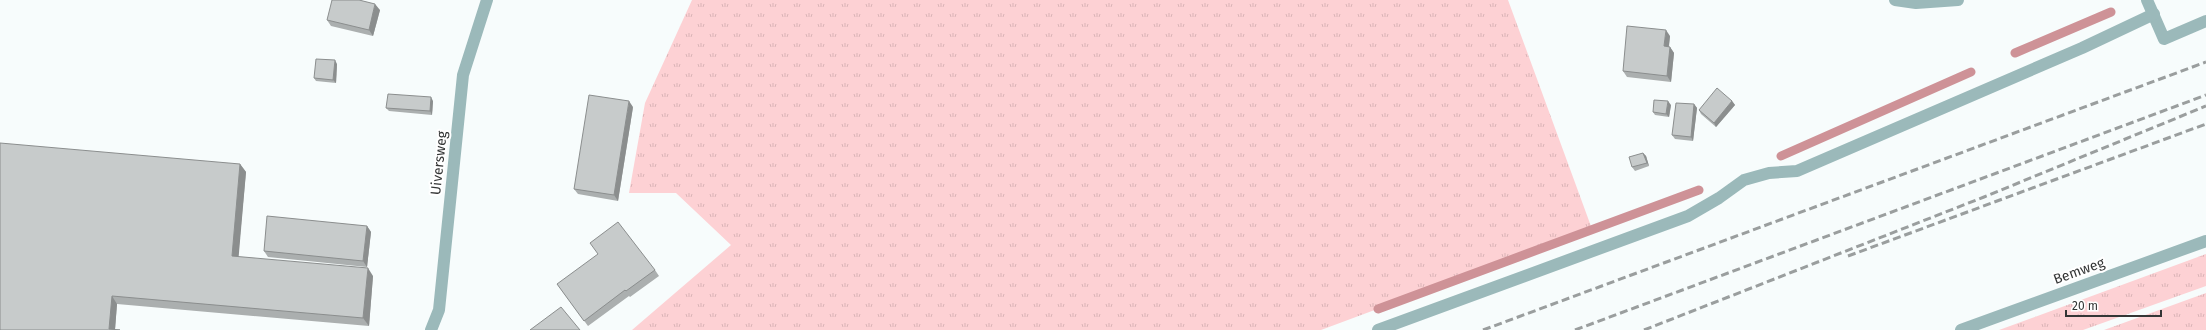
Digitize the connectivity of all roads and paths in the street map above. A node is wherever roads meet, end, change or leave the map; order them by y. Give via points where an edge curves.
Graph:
1 (487, 0) edge
2 (1895, 0) edge
3 (1958, 0) edge
4 (2148, 0) edge
5 (2154, 14) junction
6 (2206, 22) edge
7 (2206, 241) edge
8 (431, 330) edge
9 (1378, 330) edge
10 (1961, 330) edge

1 - 8 street, Uiversweg via 462,75 439,310
2 - 3 street via 1916,3
4 - 5 street
5 - 6 street via 2164,39
5 - 9 street via 2082,48 1797,171 1769,173 1744,180 1688,216
7 - 10 street, Bemweg

